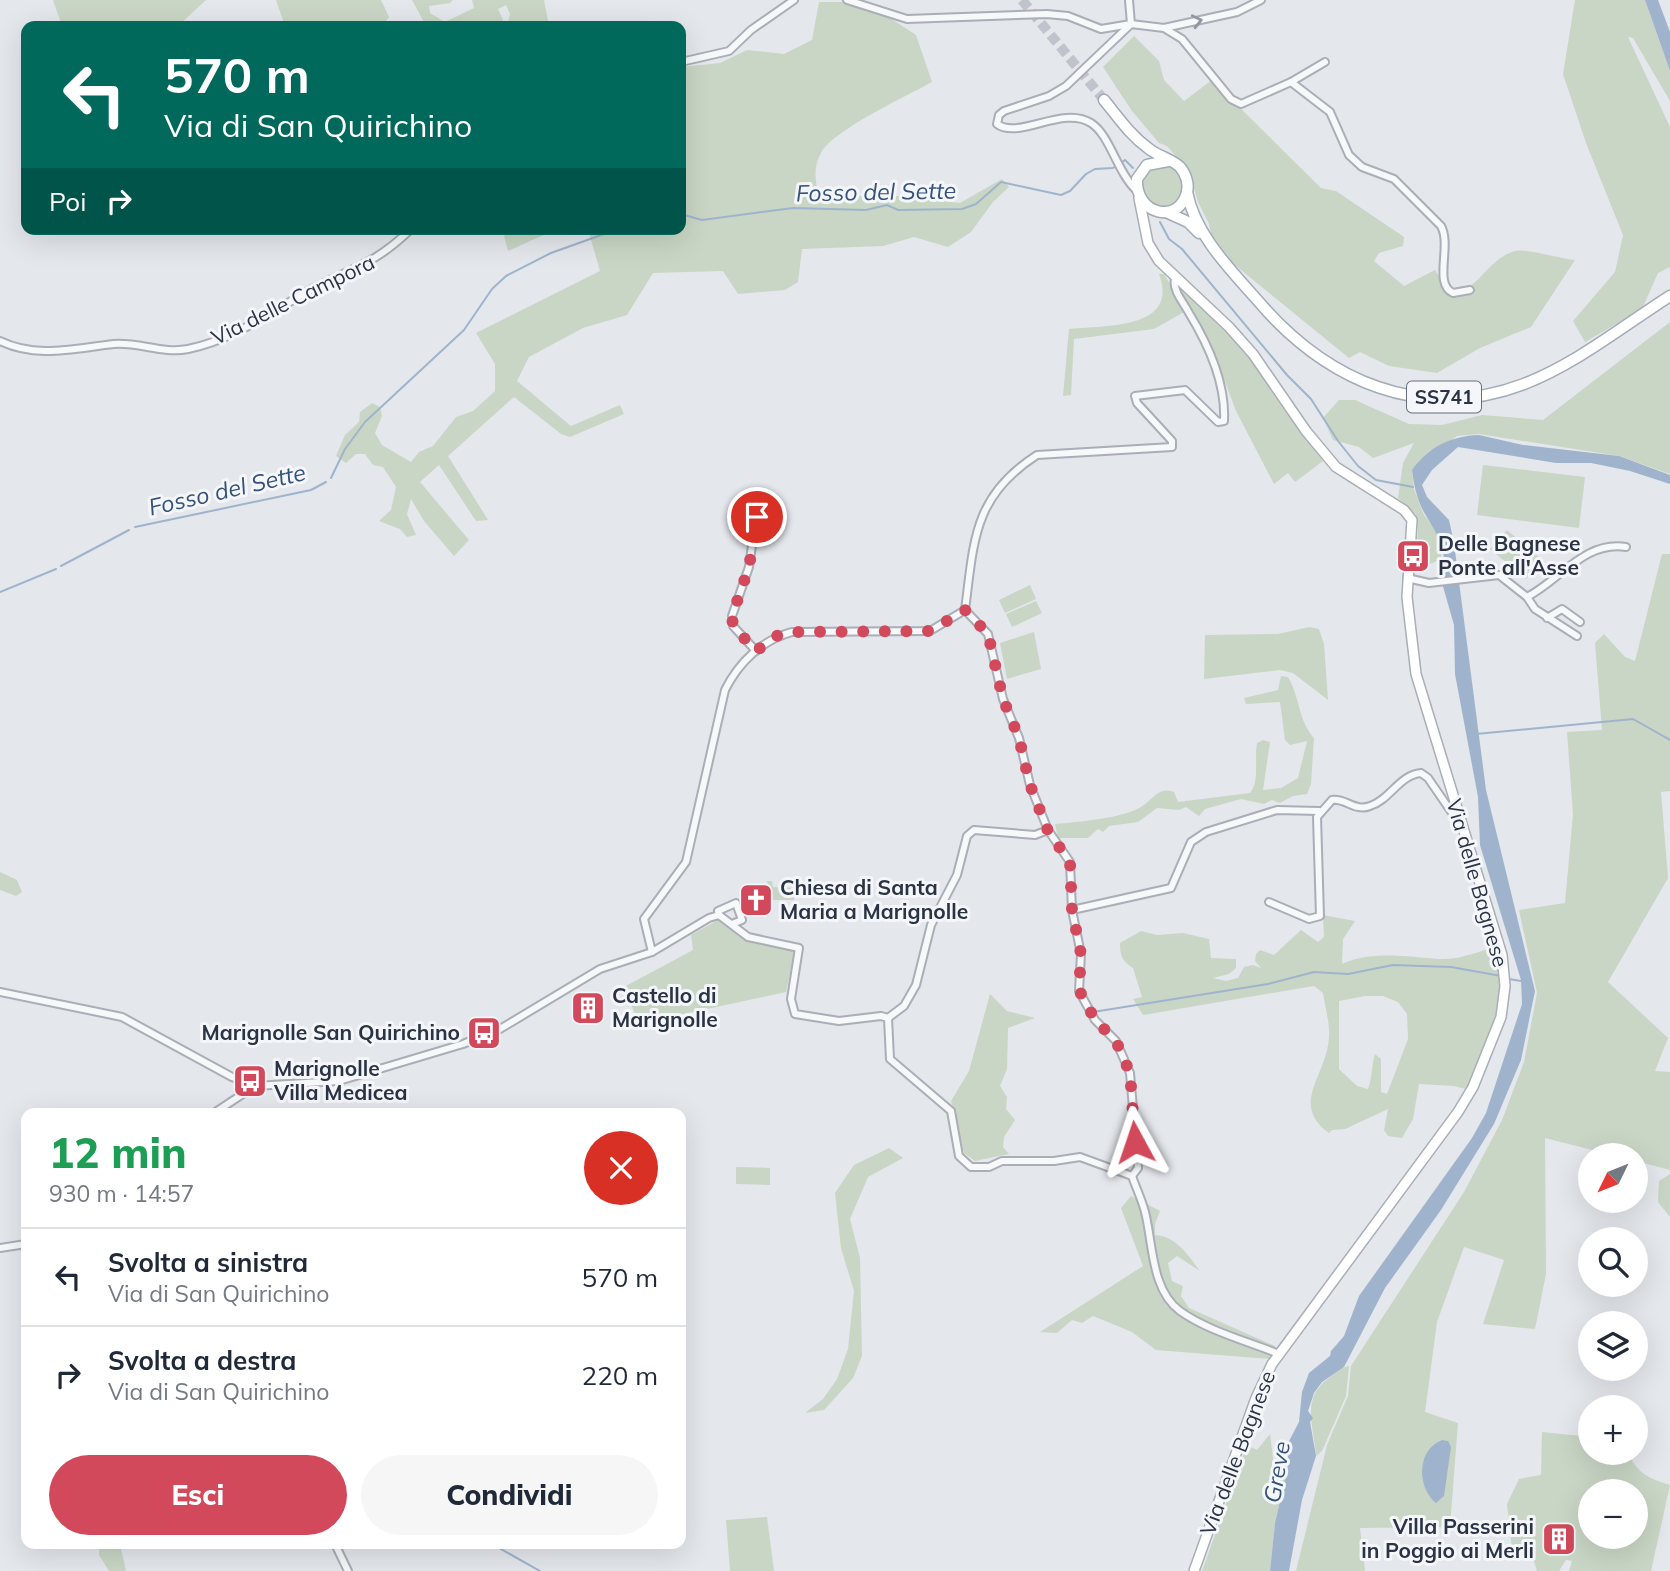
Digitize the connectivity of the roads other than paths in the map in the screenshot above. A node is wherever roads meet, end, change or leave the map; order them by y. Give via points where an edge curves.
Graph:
1 (794, 0) edge
2 (847, 0) edge
3 (1129, 0) edge
4 (1261, 0) edge
5 (1131, 24) junction
6 (1164, 28) junction
7 (686, 61) edge
8 (1325, 62) dead end
9 (1292, 82) junction
10 (1104, 100) tunnel mouth
11 (1132, 135) junction
12 (1168, 161) junction
13 (1141, 170) junction
14 (1120, 171) junction
15 (1187, 192) junction
16 (1138, 194) junction
17 (1162, 212) junction
18 (1144, 227) junction
19 (405, 235) edge
20 (1214, 248) junction
21 (1175, 279) junction
22 (1470, 290) dead end
23 (1670, 296) edge
24 (0, 341) edge
25 (758, 502) dead end
26 (1626, 547) dead end
27 (1407, 578) junction
28 (1527, 597) junction
29 (965, 610) junction
30 (1547, 618) junction
31 (1580, 622) dead end
32 (1577, 635) dead end
33 (756, 651) junction
34 (1319, 811) junction
35 (1461, 827) junction
36 (1048, 831) junction
37 (1269, 902) dead end
38 (1072, 910) junction
39 (719, 915) junction
40 (732, 924) junction
41 (652, 952) junction
42 (0, 992) edge
43 (888, 1018) junction
44 (255, 1086) junction
45 (222, 1108) edge
46 (1132, 1177) junction
47 (21, 1245) edge
48 (0, 1248) edge
49 (1279, 1354) junction
50 (337, 1549) edge
51 (348, 1571) edge
52 (1194, 1571) edge

1 - 7 street via 729,51
2 - 5 street via 907,19 1047,13 1101,29
3 - 5 street
6 -> 4 street via 1237,12
5 - 6 street
5 - 14 street via 1066,86 1004,111 997,119 1005,129 1061,118 1086,121 1098,129
6 - 9 street via 1182,39 1231,99 1241,104
8 - 9 street
9 - 22 street via 1330,112 1349,155 1362,167 1394,179 1423,206 1446,235 1444,285 1453,293
10 - 11 main road, SS741
11 - 12 main road, SS741
11 - 13 main road, SS741 via 1141,151
12 - 13 main road via 1154,161
12 - 15 main road, SS741 via 1186,175
13 - 14 street via 1131,177
13 - 16 main road
14 - 16 street
15 - 17 main road via 1178,206
15 - 20 main road, SS741 via 1196,220
16 - 17 main road, SS741 via 1146,206
16 - 18 main road, Via delle Bagnese
17 - 18 main road
17 - 20 main road, SS741 via 1188,222
18 - 21 main road, Via delle Bagnese via 1150,248
19 - 24 street, Via delle Campora via 360,268 314,288 257,322 187,350 123,343 31,352
20 - 23 main road, SS741 via 1275,320 1319,359 1380,388 1418,395 1458,398 1525,383 1578,356
21 - 27 main road, Via delle Bagnese via 1253,354 1336,467 1409,515 1413,533
21 - 29 street via 1175,289 1215,367 1224,421 1218,422 1185,390 1138,395 1134,399 1172,441 1172,447 1037,455 1023,464 991,495 982,514
25 - 33 street via 749,567 732,616 733,626
26 - 28 street via 1615,545 1581,557
27 - 28 street via 1429,583 1499,575
27 - 35 main road, Via delle Bagnese via 1416,674
28 - 30 street
29 - 33 street via 930,631 793,632 776,636
29 - 36 street via 988,634 1003,699
30 - 31 street via 1567,609
30 - 32 street
33 - 41 street via 732,675 725,690 686,862 644,919
34 - 35 street via 1337,799 1355,808 1372,806 1404,779 1422,773
34 - 37 street via 1320,916 1309,919
34 - 38 street via 1278,810 1206,832 1191,842 1171,888
35 - 49 main road, Via delle Bagnese via 1504,971 1504,1002 1491,1046 1458,1112
36 - 38 street via 1070,862
36 - 43 street via 1035,835 974,830 967,836 957,875 931,925 916,985 904,1006
38 - 46 street via 1081,954 1082,998 1116,1041 1130,1073 1138,1168
39 - 40 street
39 - 40 street via 718,911 736,903 742,920
39 - 41 street
40 - 43 street via 748,937 799,947 791,999 795,1014 839,1021
41 - 44 street via 600,969 500,1029 463,1044 340,1081
42 - 44 street via 122,1017
43 - 46 street via 890,1059 951,1111 959,1156 971,1167 1080,1157
44 - 45 street
46 - 49 street via 1167,1297 1199,1321
47 - 48 street
49 - 52 main road, Via delle Bagnese via 1256,1398
50 - 51 street

